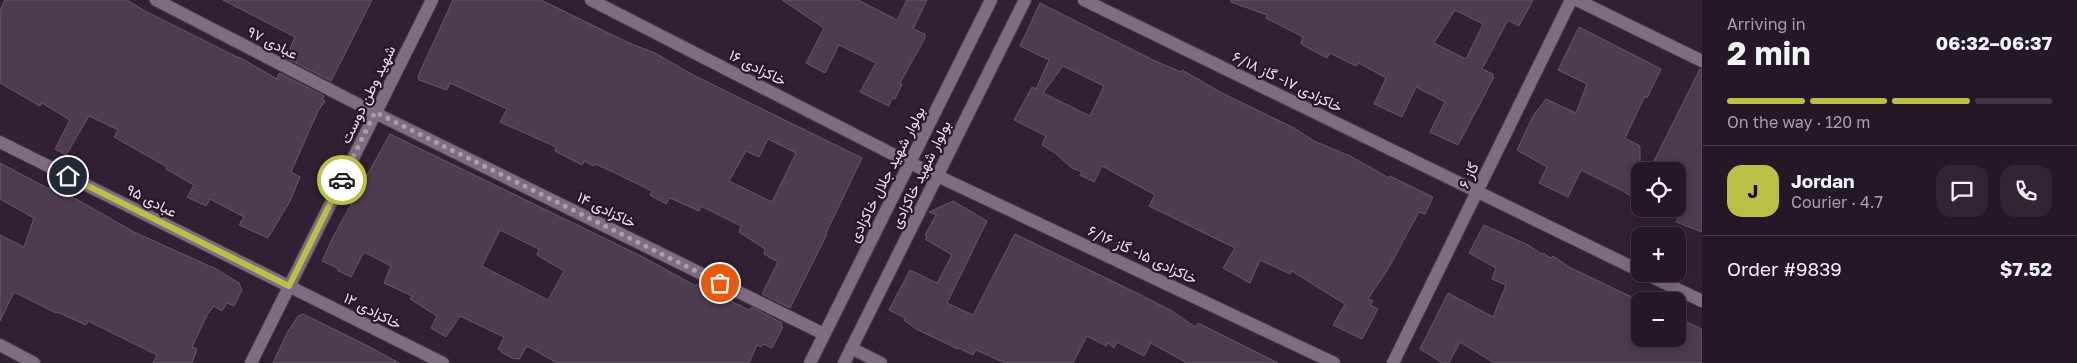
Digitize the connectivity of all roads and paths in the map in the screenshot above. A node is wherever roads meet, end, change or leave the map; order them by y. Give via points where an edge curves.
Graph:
1 (156, 0) edge
2 (432, 0) edge
3 (591, 0) edge
4 (991, 0) edge
5 (1025, 0) edge
6 (1084, 0) edge
7 (1571, 0) edge
8 (1577, 0) edge
9 (1702, 61) edge
10 (375, 112) junction
11 (0, 142) edge
12 (910, 163) junction
13 (937, 175) junction
14 (1477, 192) junction
15 (1631, 267) edge
16 (1663, 282) edge
17 (289, 286) junction
18 (1702, 301) edge
19 (824, 334) junction
20 (0, 345) edge
21 (851, 348) junction
22 (34, 363) edge
23 (251, 363) edge
24 (443, 363) edge
25 (810, 363) edge
26 (844, 363) edge
27 (881, 363) edge
28 (1334, 363) edge
29 (1392, 363) edge

1 - 10 street, عبادی ۹۷
2 - 10 street, شهید وطن دوست
3 - 12 street, خاکزادی ۱۶
4 - 12 street, بولوار شهید جلال خاکزادی
5 - 13 street, بولوار شهید خاکزادی
6 - 14 street, خاکزادی ۱۷- گاز ۶/۱۸
7 - 14 street, گاز ۶
8 - 9 street
10 - 17 street, شهید وطن دوست
10 - 19 street, خاکزادی ۱۴
11 - 17 street, عبادی ۹۵
12 - 13 street, خاکزادی ۱۶
12 - 19 street, بولوار شهید جلال خاکزادی
13 - 21 street, بولوار شهید خاکزادی
13 - 28 street, خاکزادی ۱۵- گاز ۶/۱۶
14 - 15 street, خاکزادی ۱۷- گاز ۶/۱۸
14 - 29 street, گاز ۶
16 - 18 street
17 - 23 street, شهید وطن دوست
17 - 24 street, خاکزادی ۱۲
19 - 25 street, بولوار شهید جلال خاکزادی
20 - 22 street
21 - 26 street, بولوار شهید خاکزادی
21 - 27 street

